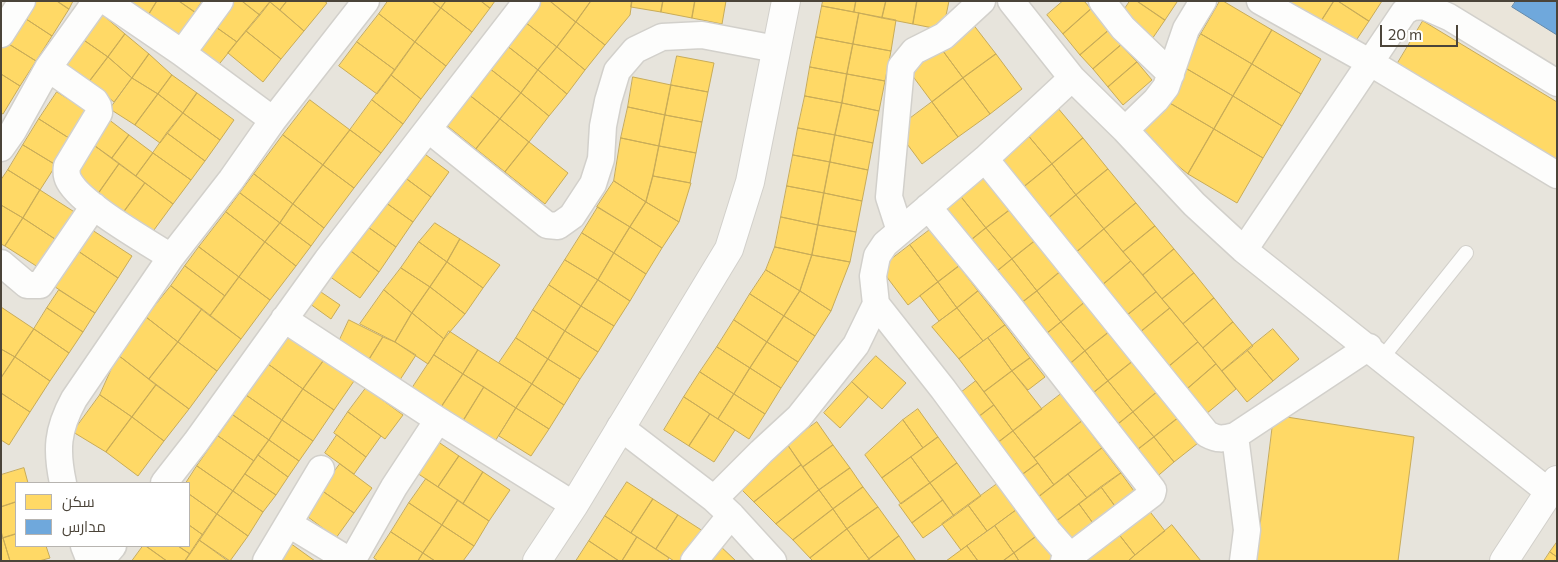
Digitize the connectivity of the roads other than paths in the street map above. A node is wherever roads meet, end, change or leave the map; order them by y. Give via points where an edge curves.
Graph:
1 (22, 1) edge
2 (96, 1) edge
3 (106, 1) edge
4 (220, 1) edge
5 (366, 1) edge
6 (527, 1) edge
7 (786, 1) edge
8 (982, 1) edge
9 (1011, 1) edge
10 (1102, 1) edge
11 (1203, 1) edge
12 (1260, 1) edge
13 (1, 34) edge
14 (776, 49) junction
15 (182, 54) junction
16 (1371, 63) junction
17 (48, 68) junction
18 (1171, 74) junction
19 (1072, 78) junction
20 (1557, 83) edge
21 (273, 120) junction
22 (428, 129) junction
23 (1125, 130) junction
24 (1, 148) edge
25 (986, 159) junction
26 (1557, 175) edge
27 (94, 206) junction
28 (928, 207) junction
29 (900, 231) junction
30 (1244, 250) junction
31 (1466, 253) dead end
32 (171, 257) junction
33 (4, 272) edge
34 (876, 304) junction
35 (284, 319) junction
36 (1375, 353) junction
37 (438, 420) junction
38 (620, 427) junction
39 (1235, 436) junction
40 (321, 469) dead end
41 (63, 482) edge
42 (165, 482) edge
43 (1553, 486) edge
44 (574, 505) junction
45 (723, 507) junction
46 (289, 524) junction
47 (84, 547) edge
48 (112, 547) edge
49 (1067, 558) edge
50 (90, 561) edge
51 (100, 561) edge
52 (266, 561) edge
53 (351, 561) edge
54 (537, 561) edge
55 (694, 561) edge
56 (773, 561) edge
57 (1242, 561) edge
58 (1504, 561) edge

1 - 13 street
2 - 17 street
3 - 15 street
4 - 15 street
5 - 21 street
6 - 22 street
7 - 14 street
8 - 29 street via 944,36 914,51 901,68 889,197
9 - 19 street
10 - 18 street via 1123,28
11 - 18 street via 1186,29
12 - 16 street
14 - 22 street via 702,35 662,37 635,50 617,71 603,126 601,159 593,184 572,216 558,226 539,220
14 - 38 street via 750,182 729,249
15 - 21 street
16 - 20 street via 1404,12 1424,6 1449,17
16 - 26 street
16 - 30 street
17 - 24 street
17 - 27 street via 98,106 99,113 66,173 69,182
18 - 23 street via 1156,100
19 - 23 street
19 - 25 street
21 - 32 street
22 - 35 street
23 - 30 street via 1194,204
25 - 28 street
25 - 39 street via 1207,434 1216,439
27 - 32 street
27 - 33 street via 40,285 27,285
28 - 29 street
28 - 49 street via 1153,490 1152,494
29 - 34 street via 877,256 872,276
30 - 36 street
31 - 36 lane
32 - 41 street via 64,416 59,441
34 - 45 street via 856,345 799,417 760,452
34 - 49 street
35 - 37 street
35 - 42 street
36 - 39 street
36 - 43 street
37 - 44 street
37 - 53 street
38 - 44 street
38 - 45 street
39 - 57 street via 1247,530
40 - 46 street
43 - 58 street
44 - 54 street
45 - 55 street
45 - 56 street
46 - 52 street
46 - 53 street
47 - 50 street
48 - 51 street

